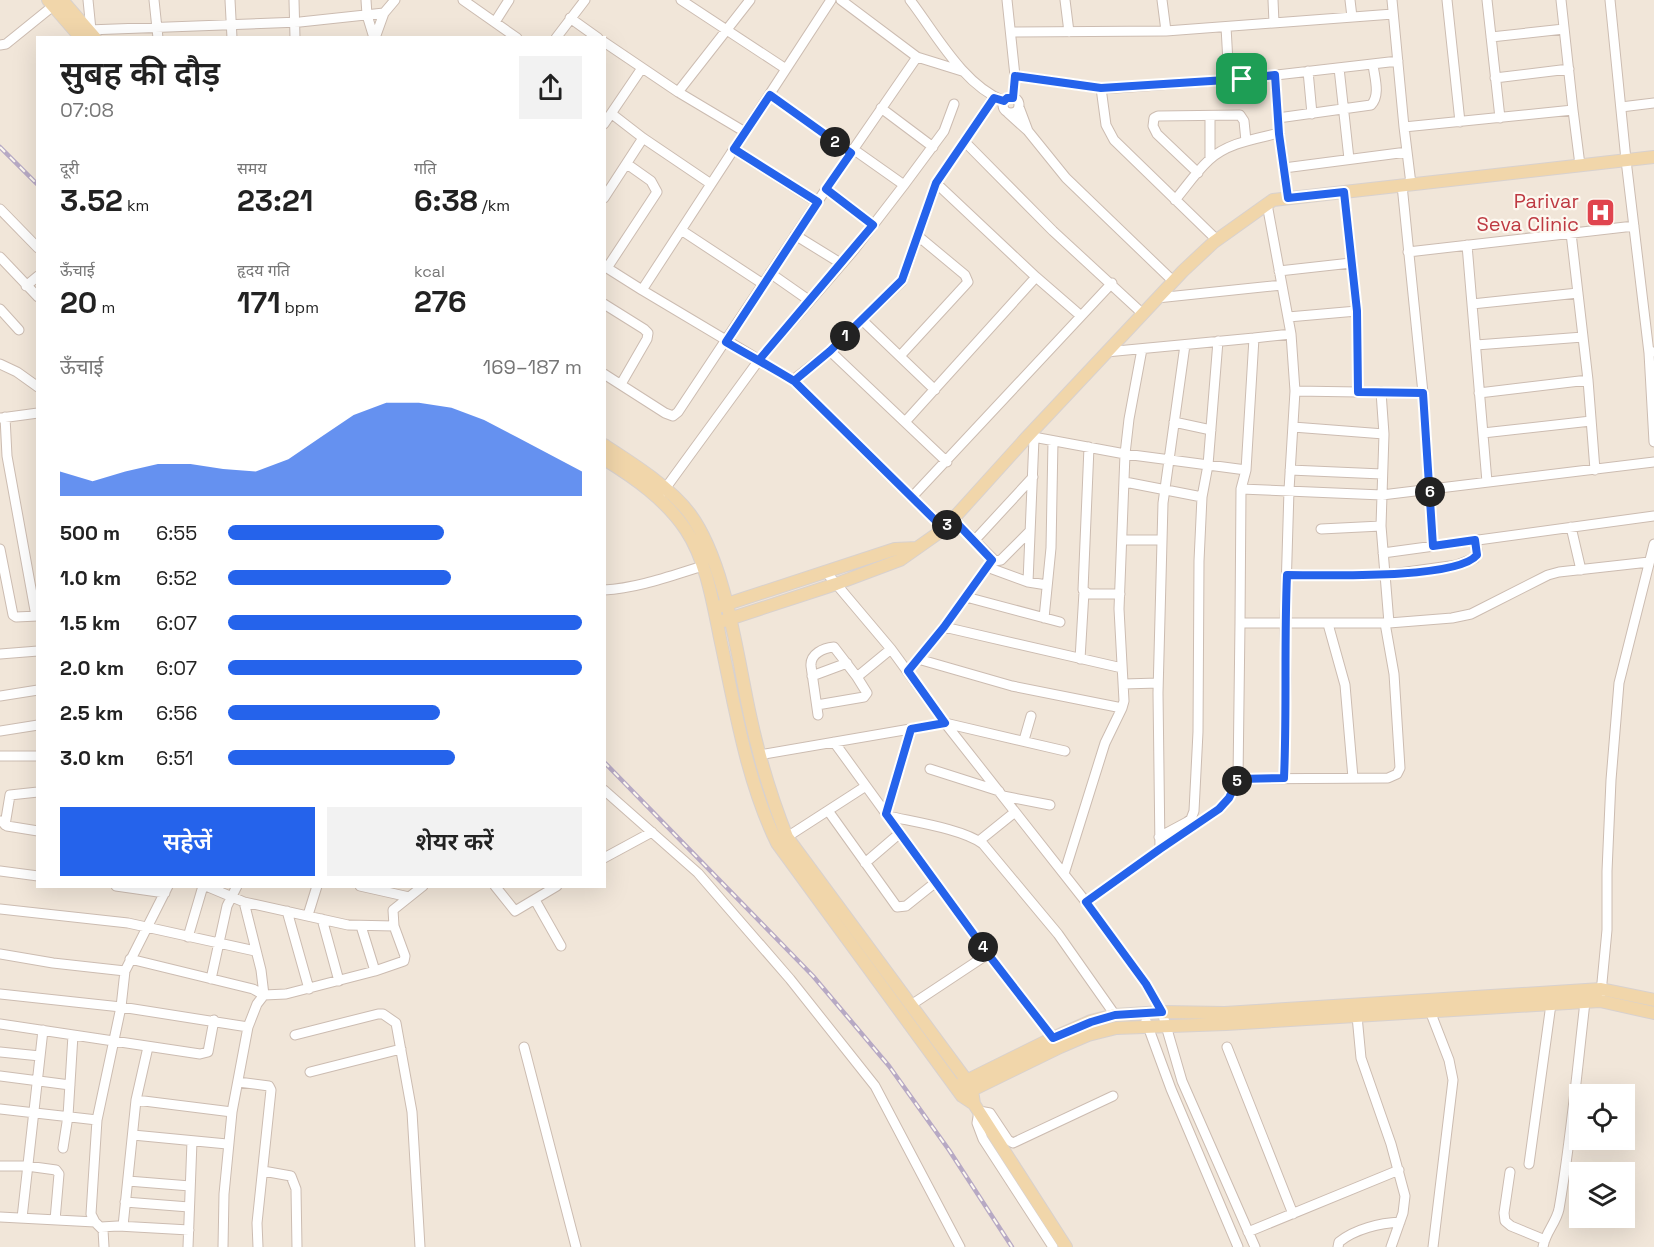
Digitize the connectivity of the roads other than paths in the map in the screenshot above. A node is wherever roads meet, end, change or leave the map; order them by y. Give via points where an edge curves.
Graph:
1 (88, 0) edge
2 (154, 0) edge
3 (230, 0) edge
4 (294, 0) edge
5 (366, 0) edge
6 (395, 0) edge
7 (463, 0) edge
8 (509, 0) edge
9 (585, 0) edge
10 (681, 0) edge
11 (750, 0) edge
12 (831, 0) edge
13 (841, 0) edge
14 (910, 0) edge
15 (1007, 0) edge
16 (1065, 0) edge
17 (1162, 0) edge
18 (1273, 0) edge
19 (1350, 0) edge
20 (1392, 0) edge
21 (1448, 0) edge
22 (1487, 0) edge
23 (1561, 0) edge
24 (1610, 0) edge
25 (54, 2) edge
26 (384, 14) junction
27 (1393, 14) junction
28 (367, 15) junction
29 (1352, 17) junction
30 (570, 18) junction
31 (294, 22) junction
32 (495, 22) junction
33 (231, 23) junction
34 (1274, 23) junction
35 (1226, 27) junction
36 (1564, 29) junction
37 (727, 30) junction
38 (1166, 31) junction
39 (1011, 32) junction
40 (1069, 32) junction
41 (157, 33) edge
42 (89, 34) edge
43 (232, 36) edge
44 (295, 36) edge
45 (374, 36) edge
46 (376, 36) edge
47 (514, 36) edge
48 (557, 36) edge
49 (595, 36) edge
50 (1491, 37) junction
51 (606, 43) edge
52 (0, 45) edge
53 (917, 57) junction
54 (1398, 61) junction
55 (1373, 64) junction
56 (642, 68) junction
57 (1339, 68) junction
58 (786, 69) junction
59 (1569, 69) junction
60 (962, 71) junction
61 (1308, 71) junction
62 (1275, 75) junction
63 (1015, 76) junction
64 (1495, 78) junction
65 (1229, 80) junction
66 (1101, 88) junction
67 (678, 92) junction
68 (770, 95) junction
69 (1000, 97) junction
70 (1654, 103) edge
71 (954, 104) dead end
72 (1019, 106) junction
73 (1621, 107) junction
74 (881, 108) junction
75 (1343, 110) junction
76 (1573, 110) junction
77 (1008, 113) junction
78 (612, 114) junction
79 (1312, 114) junction
80 (1210, 116) junction
81 (1278, 118) junction
82 (1500, 118) junction
83 (606, 122) edge
84 (1460, 122) junction
85 (1404, 127) junction
86 (1028, 131) junction
87 (745, 132) junction
88 (1279, 134) junction
89 (643, 138) junction
90 (964, 141) junction
91 (1246, 141) junction
92 (933, 147) junction
93 (734, 149) junction
94 (852, 151) junction
95 (1407, 152) junction
96 (1654, 157) edge
97 (1210, 159) junction
98 (1349, 159) junction
99 (1626, 160) junction
100 (627, 164) junction
101 (1580, 165) junction
102 (1284, 168) junction
103 (1198, 173) junction
104 (936, 183) junction
105 (711, 184) junction
106 (904, 185) junction
107 (1406, 185) junction
108 (826, 189) junction
109 (1344, 192) junction
110 (606, 195) edge
111 (1288, 198) junction
112 (1175, 200) junction
113 (818, 202) junction
114 (1267, 204) junction
115 (0, 210) edge
116 (873, 225) junction
117 (1634, 226) junction
118 (681, 230) junction
119 (1571, 233) junction
120 (795, 235) junction
121 (918, 236) junction
122 (1217, 240) junction
123 (1467, 245) junction
124 (36, 246) edge
125 (1408, 252) junction
126 (0, 257) edge
127 (1352, 263) junction
128 (842, 264) junction
129 (606, 267) edge
130 (1280, 271) junction
131 (770, 273) junction
132 (1036, 277) junction
133 (36, 278) edge
134 (1173, 281) junction
135 (763, 284) junction
136 (1112, 284) junction
137 (1282, 285) junction
138 (26, 286) junction
139 (642, 290) junction
140 (1578, 293) junction
141 (36, 295) edge
142 (1157, 298) junction
143 (810, 301) junction
144 (1654, 303) edge
145 (1472, 304) junction
146 (1643, 304) junction
147 (606, 305) edge
148 (0, 309) edge
149 (1357, 311) junction
150 (1143, 314) junction
151 (1081, 316) junction
152 (1288, 317) junction
153 (862, 320) junction
154 (19, 330) dead end
155 (1291, 334) junction
156 (1583, 337) junction
157 (1254, 338) junction
158 (1218, 341) junction
159 (726, 342) junction
160 (1185, 345) junction
161 (1476, 345) junction
162 (1142, 349) junction
163 (830, 351) junction
164 (1106, 352) junction
165 (1651, 353) edge
166 (900, 356) junction
167 (761, 362) junction
168 (0, 364) edge
169 (606, 375) edge
170 (1588, 380) junction
171 (794, 381) junction
172 (621, 384) junction
173 (36, 386) edge
174 (935, 390) junction
175 (1295, 391) junction
176 (1358, 392) junction
177 (1381, 392) junction
178 (1423, 393) junction
179 (1479, 393) junction
180 (36, 413) edge
181 (3, 418) edge
182 (1591, 421) junction
183 (905, 422) junction
184 (1174, 422) junction
185 (1293, 426) junction
186 (1211, 430) junction
187 (1483, 433) junction
188 (1384, 434) junction
189 (1031, 437) junction
190 (1053, 441) junction
191 (1654, 442) edge
192 (606, 447) edge
193 (1089, 447) junction
194 (1125, 454) junction
195 (5, 459) edge
196 (1168, 460) junction
197 (947, 462) junction
198 (1654, 462) edge
199 (606, 463) edge
200 (1208, 465) junction
201 (1246, 470) junction
202 (1290, 470) junction
203 (1595, 470) junction
204 (1382, 474) junction
205 (1033, 477) junction
206 (1125, 482) junction
207 (1487, 482) junction
208 (1164, 489) junction
209 (1241, 489) junction
210 (1430, 489) junction
211 (1289, 490) junction
212 (662, 493) junction
213 (1382, 495) junction
214 (912, 497) junction
215 (1202, 497) junction
216 (1654, 516) edge
217 (953, 519) junction
218 (1381, 526) junction
219 (1571, 527) junction
220 (944, 529) junction
221 (1321, 529) dead end
222 (1030, 531) junction
223 (1123, 540) junction
224 (1161, 540) junction
225 (1475, 540) junction
226 (974, 541) junction
227 (1654, 544) edge
228 (1433, 546) junction
229 (918, 548) junction
230 (0, 549) edge
231 (1383, 553) junction
232 (1649, 562) junction
233 (990, 563) junction
234 (703, 566) junction
235 (1581, 570) junction
236 (826, 572) junction
237 (1287, 575) junction
238 (1385, 575) junction
239 (1028, 582) junction
240 (836, 584) junction
241 (1047, 585) junction
242 (606, 590) edge
243 (1084, 592) junction
244 (1120, 594) junction
245 (966, 597) junction
246 (720, 606) junction
247 (36, 611) edge
248 (36, 616) edge
249 (1044, 618) junction
250 (730, 620) junction
251 (1060, 622) dead end
252 (717, 623) junction
253 (1240, 623) junction
254 (1387, 623) junction
255 (1285, 624) junction
256 (1328, 624) junction
257 (944, 627) junction
258 (891, 649) junction
259 (36, 651) edge
260 (0, 654) edge
261 (918, 659) junction
262 (1080, 659) junction
263 (847, 663) junction
264 (1122, 668) junction
265 (908, 671) junction
266 (812, 676) junction
267 (857, 677) junction
268 (1158, 683) junction
269 (1124, 684) junction
270 (36, 690) edge
271 (0, 696) edge
272 (1122, 708) junction
273 (1031, 716) dead end
274 (945, 723) junction
275 (36, 725) edge
276 (911, 729) junction
277 (0, 731) edge
278 (1024, 740) junction
279 (834, 742) junction
280 (1065, 751) dead end
281 (759, 754) junction
282 (0, 756) edge
283 (36, 756) edge
284 (930, 769) dead end
285 (1284, 778) junction
286 (1353, 778) junction
287 (1238, 779) junction
288 (866, 786) junction
289 (36, 792) edge
290 (606, 792) edge
291 (1001, 794) junction
292 (1050, 805) dead end
293 (830, 812) junction
294 (1015, 812) junction
295 (887, 815) junction
296 (2, 822) edge
297 (36, 830) edge
298 (652, 832) junction
299 (900, 833) junction
300 (787, 837) junction
301 (1160, 837) junction
302 (980, 841) junction
303 (1160, 849) junction
304 (606, 857) edge
305 (865, 863) junction
306 (0, 870) edge
307 (1064, 874) junction
308 (36, 876) edge
309 (936, 882) junction
310 (142, 888) edge
311 (204, 888) edge
312 (209, 888) edge
313 (236, 888) edge
314 (316, 888) edge
315 (369, 888) edge
316 (420, 888) edge
317 (497, 888) edge
318 (167, 890) edge
319 (542, 890) edge
320 (409, 897) junction
321 (232, 899) junction
322 (535, 900) junction
323 (244, 902) junction
324 (1086, 902) junction
325 (0, 909) edge
326 (287, 911) junction
327 (308, 915) junction
328 (322, 919) junction
329 (147, 926) junction
330 (361, 926) junction
331 (394, 926) junction
332 (188, 937) junction
333 (218, 945) junction
334 (561, 946) dead end
335 (255, 951) junction
336 (0, 954) edge
337 (988, 954) junction
338 (130, 959) junction
339 (125, 971) junction
340 (375, 971) junction
341 (211, 979) junction
342 (339, 981) junction
343 (309, 989) junction
344 (0, 994) edge
345 (264, 995) junction
346 (1601, 995) junction
347 (1654, 1000) edge
348 (1585, 1002) junction
349 (1551, 1004) junction
350 (911, 1005) junction
351 (121, 1007) junction
352 (1430, 1011) junction
353 (1162, 1012) junction
354 (1144, 1013) junction
355 (1654, 1013) edge
356 (1115, 1015) junction
357 (1358, 1016) junction
358 (214, 1020) junction
359 (0, 1024) edge
360 (1167, 1026) junction
361 (248, 1027) junction
362 (1147, 1027) junction
363 (43, 1029) junction
364 (73, 1035) junction
365 (295, 1035) dead end
366 (1053, 1038) junction
367 (114, 1042) junction
368 (148, 1047) junction
369 (524, 1047) dead end
370 (1227, 1047) dead end
371 (401, 1049) junction
372 (0, 1052) edge
373 (40, 1056) junction
374 (310, 1072) dead end
375 (0, 1076) edge
376 (37, 1079) junction
377 (238, 1082) junction
378 (70, 1085) junction
379 (964, 1088) junction
380 (1113, 1096) dead end
381 (136, 1100) junction
382 (976, 1107) junction
383 (0, 1109) edge
384 (231, 1112) junction
385 (34, 1113) junction
386 (68, 1116) junction
387 (97, 1120) junction
388 (133, 1134) junction
389 (192, 1141) junction
390 (227, 1144) junction
391 (63, 1148) dead end
392 (1529, 1164) dead end
393 (0, 1166) edge
394 (27, 1166) junction
395 (1399, 1170) junction
396 (263, 1171) junction
397 (1510, 1172) dead end
398 (128, 1181) junction
399 (190, 1186) junction
400 (125, 1202) junction
401 (189, 1207) junction
402 (1293, 1214) junction
403 (0, 1216) edge
404 (22, 1218) junction
405 (55, 1220) junction
406 (1400, 1222) junction
407 (98, 1224) junction
408 (123, 1226) junction
409 (189, 1230) junction
410 (1248, 1232) junction
411 (1544, 1243) edge
412 (104, 1247) edge
413 (188, 1247) edge
414 (223, 1247) edge
415 (258, 1247) edge
416 (297, 1247) edge
417 (420, 1247) edge
418 (576, 1247) edge
419 (960, 1247) edge
420 (1053, 1247) edge
421 (1066, 1247) edge
422 (1238, 1247) edge
423 (1255, 1247) edge
424 (1338, 1247) edge
425 (1391, 1247) edge
426 (1433, 1247) edge

1 - 42 street
2 - 41 street
3 - 33 street
4 - 31 street
5 - 28 street
6 - 26 street
7 - 32 street
8 - 32 street
9 - 30 street
10 - 37 street
11 - 37 street
12 - 58 street
13 - 53 street
14 - 60 street
15 - 39 street
16 - 40 street
17 - 38 street
18 - 34 street
19 - 29 street
20 - 27 street
21 - 84 street
22 - 50 street
23 - 36 street
24 - 73 street
25 - 42 main road
25 - 52 street
26 - 28 street
26 - 46 street
27 - 29 street
27 - 54 street
28 - 31 street
28 - 45 street
29 - 34 street
30 - 48 street
30 - 49 street
31 - 33 street
31 - 44 street
32 - 47 street
33 - 41 street
33 - 43 street
34 - 35 street
35 - 38 street
35 - 65 street
36 - 50 street
36 - 59 street
37 - 58 street
37 - 67 street
38 - 40 street
39 - 40 street
39 - 63 street
41 - 42 street
50 - 64 street
51 - 56 street
53 - 60 street
53 - 74 street
54 - 55 street
54 - 85 street
55 - 57 street
55 - 75 street via 1377,95 1374,103
56 - 67 street
56 - 78 street
57 - 61 street
57 - 75 street
58 - 68 street
59 - 64 street
59 - 76 street
60 - 69 street via 971,81
61 - 62 street
61 - 79 street
62 - 65 street
62 - 81 street
63 - 66 street
63 - 69 street
64 - 82 street
65 - 66 street
66 - 112 street via 1109,133
67 - 87 street
68 - 87 street
68 - 94 street
69 - 72 street via 1018,101
69 - 77 street
69 - 90 street
70 - 73 street
71 - 92 street
72 - 77 street
72 - 86 street
73 - 99 street
74 - 92 street
74 - 94 street
75 - 79 street
75 - 98 street
76 - 82 street
76 - 101 street
77 - 86 street
78 - 83 street
78 - 89 street
79 - 81 street
80 - 91 street via 1240,115
80 - 97 street
80 - 103 street via 1158,116 1152,120 1157,134
81 - 88 street
82 - 84 street
84 - 85 street
85 - 95 street
86 - 134 street via 1066,178
87 - 93 street
88 - 91 street
88 - 102 street
89 - 100 street
89 - 105 street
90 - 104 street
90 - 136 street
91 - 97 street
92 - 106 street
93 - 105 street
93 - 113 street
94 - 106 street
94 - 108 street
95 - 98 street
95 - 107 street
96 - 99 main road
97 - 103 street
98 - 102 street
99 - 101 main road
99 - 117 street
100 - 110 street
100 - 129 street via 651,181 657,192
101 - 107 main road
102 - 111 street
103 - 112 street
104 - 121 street
104 - 132 street
105 - 118 street
106 - 116 street
107 - 109 main road
107 - 125 street
108 - 113 street
108 - 116 street
109 - 111 main road
109 - 127 street
111 - 114 main road
112 - 122 street
113 - 120 street
114 - 122 main road
114 - 130 street
115 - 124 street
116 - 128 street
117 - 119 street
117 - 146 street
118 - 135 street
118 - 139 street
119 - 123 street
119 - 140 street
120 - 128 street
120 - 131 street
121 - 153 street via 902,280
121 - 166 street via 965,275 968,282
122 - 134 main road
123 - 125 street
123 - 145 street
125 - 178 street
126 - 138 street
127 - 130 street
127 - 149 street
128 - 143 street
129 - 139 street
130 - 137 street
131 - 135 street
131 - 143 street
132 - 151 street
132 - 174 street
133 - 138 street
134 - 142 main road
135 - 159 street
136 - 150 street
136 - 151 street
137 - 142 street
137 - 152 street
138 - 141 street
139 - 159 street
140 - 145 street
140 - 156 street
142 - 150 main road
143 - 167 street
144 - 146 street
145 - 161 street
146 - 165 street
147 - 172 street via 648,333
148 - 154 street
149 - 152 street
149 - 176 street
150 - 164 main road
151 - 197 street
152 - 155 street
153 - 163 street
153 - 166 street
155 - 157 street
155 - 175 street
156 - 161 street
156 - 170 street
157 - 158 street
157 - 201 street
158 - 160 street
158 - 186 street
159 - 167 street
159 - 172 street via 676,414 670,416
160 - 162 street
160 - 184 street
161 - 179 street
162 - 164 street
162 - 194 street
163 - 171 street
163 - 183 street
164 - 189 main road
165 - 191 street
166 - 174 street
167 - 171 street
167 - 212 street
168 - 173 street
169 - 172 street
170 - 179 street
170 - 182 street
171 - 214 street
174 - 183 street
175 - 176 street
175 - 185 street
176 - 177 street
177 - 178 street
177 - 188 street
178 - 210 street
179 - 187 street
180 - 181 street
181 - 195 street
182 - 187 street
182 - 203 street
183 - 197 street
184 - 186 street
184 - 196 street
185 - 188 street
185 - 202 street
186 - 200 street
187 - 207 street
188 - 204 street
189 - 190 street
189 - 205 street
189 - 217 main road
190 - 193 street
190 - 241 street
192 - 212 main road
193 - 194 street
193 - 243 street
194 - 196 street
194 - 206 street
195 - 247 street
196 - 200 street
196 - 208 street
197 - 214 street
198 - 203 street
199 - 212 main road
200 - 201 street
200 - 215 street
201 - 209 street
202 - 204 street
202 - 211 street
203 - 207 street
204 - 213 street
205 - 222 street
205 - 226 street
206 - 208 street
206 - 223 street
207 - 210 street
208 - 215 street
208 - 224 street
209 - 211 street
209 - 253 street
210 - 213 street
210 - 228 street
211 - 213 street
211 - 237 street
212 - 234 main road via 688,532
212 - 246 main road via 685,509 698,526 717,573
213 - 218 street
214 - 220 street
215 - 301 street via 1194,811 1191,819
216 - 219 street
217 - 220 main road
217 - 226 street
218 - 221 street
218 - 231 street
219 - 225 street
219 - 235 street
220 - 229 main road
222 - 233 street via 1001,560
222 - 239 street
223 - 224 street
223 - 244 street
224 - 268 street
225 - 228 street
225 - 238 street via 1477,555 1469,561
226 - 233 street
227 - 232 street
228 - 231 street
229 - 236 main road via 895,549
229 - 240 main road via 900,560
230 - 248 street via 13,615
231 - 238 street
232 - 235 street
232 - 346 street via 1619,683
233 - 239 street
233 - 245 street
234 - 242 street via 652,582
234 - 246 main road
235 - 254 street via 1548,575 1472,614
236 - 240 street
236 - 246 main road
237 - 238 street
237 - 255 street
238 - 254 street
239 - 241 street
240 - 250 main road
240 - 258 street
241 - 249 street
243 - 244 street
243 - 262 street
244 - 264 street
245 - 249 street
245 - 257 street
246 - 250 main road
246 - 252 main road
249 - 251 street
250 - 252 main road
250 - 281 main road
252 - 379 main road via 746,757 777,843
253 - 255 street
253 - 287 street
254 - 256 street
254 - 286 street via 1395,674 1400,768 1388,778
255 - 256 street
255 - 285 street
256 - 286 street via 1345,685
257 - 261 street
257 - 262 street
258 - 265 street
258 - 267 street
259 - 260 street
261 - 265 street
261 - 272 street via 1012,686
262 - 264 street
263 - 266 street
263 - 266 street via 836,649 828,648 811,658
263 - 267 street
264 - 269 street
265 - 274 street
266 - 267 street via 818,710 866,696 867,690
268 - 269 street
268 - 301 street
269 - 272 street
270 - 271 street
272 - 307 street via 1105,743
273 - 278 street
274 - 276 street
274 - 278 street
274 - 291 street
275 - 277 street
276 - 279 street
276 - 295 street
278 - 280 street
279 - 281 street
279 - 288 street
281 - 300 main road
282 - 283 street
284 - 291 street
285 - 286 street
285 - 287 street
287 - 303 street via 1219,809
288 - 293 street
288 - 295 street
289 - 296 street via 10,795
290 - 298 street
291 - 292 street
291 - 294 street
293 - 300 street
293 - 305 street
294 - 302 street
294 - 307 street
295 - 299 street
295 - 302 street
296 - 297 street
298 - 304 street
298 - 419 street via 698,873 790,979 875,1086
299 - 305 street
299 - 309 street
300 - 350 main road
301 - 303 street
302 - 356 street via 1058,934
303 - 324 street
305 - 309 street via 899,908
306 - 308 street
307 - 324 street
309 - 337 street
310 - 318 street
311 - 332 street
312 - 321 street
313 - 321 street
314 - 327 street
315 - 320 street
316 - 320 street
317 - 322 street via 515,911
318 - 329 street
319 - 322 street
320 - 331 street via 393,910
321 - 323 street
321 - 333 street
322 - 334 street
323 - 326 street
323 - 335 street
324 - 353 street
325 - 329 street
326 - 327 street
326 - 343 street
327 - 328 street
328 - 330 street
328 - 342 street
329 - 332 street
329 - 338 street
330 - 331 street
330 - 340 street
331 - 340 street via 404,961
332 - 333 street
333 - 335 street
333 - 341 street
335 - 345 street
336 - 339 street
337 - 350 street
337 - 366 street
338 - 339 street
338 - 341 street
339 - 351 street
340 - 342 street
341 - 345 street
342 - 343 street
343 - 345 street
344 - 351 street
345 - 361 street
346 - 347 main road
346 - 348 main road
346 - 353 main road
346 - 355 main road
348 - 349 main road
348 - 411 street via 1558,1211
349 - 352 main road
349 - 392 street
350 - 379 main road
351 - 358 street
351 - 367 street
352 - 357 main road
352 - 426 street via 1453,1080
353 - 354 main road
353 - 360 street
354 - 356 main road
354 - 362 street
356 - 366 main road
357 - 360 main road
357 - 395 street via 1361,1058
358 - 361 street
358 - 368 street via 205,1054
359 - 363 street
360 - 362 main road
360 - 410 street via 1182,1081
361 - 377 street
362 - 379 main road via 1116,1028 1088,1035
362 - 422 street
363 - 364 street
363 - 373 street
364 - 367 street
364 - 378 street
365 - 371 street via 384,1014 396,1023
366 - 379 main road
367 - 368 street
367 - 387 street
368 - 381 street
369 - 418 street
370 - 402 street
371 - 374 street
371 - 417 street via 412,1112
372 - 373 street
373 - 376 street
375 - 376 street
376 - 378 street
376 - 385 street
377 - 384 street
377 - 396 street via 268,1086 271,1090
378 - 386 street
379 - 382 main road
380 - 382 street via 1013,1143 990,1113
381 - 384 street
381 - 388 street
382 - 420 street via 982,1139
382 - 421 main road
383 - 385 street
384 - 390 street
385 - 386 street
385 - 394 street
386 - 387 street
386 - 391 street
387 - 407 street via 91,1214
388 - 389 street
388 - 398 street
389 - 390 street
389 - 399 street
390 - 414 street
393 - 394 street
394 - 404 street
394 - 405 street via 54,1168 58,1172
395 - 402 street
395 - 406 street via 1405,1201
396 - 415 street
396 - 416 street via 291,1176 296,1189
397 - 411 street via 1505,1221
398 - 399 street
398 - 400 street
399 - 401 street
400 - 401 street
400 - 408 street
401 - 409 street
402 - 410 street
403 - 404 street
404 - 405 street
405 - 407 street
406 - 424 street via 1383,1223 1345,1238
406 - 425 street
407 - 408 street
407 - 412 street via 103,1230
408 - 409 street
409 - 413 street
410 - 423 street

